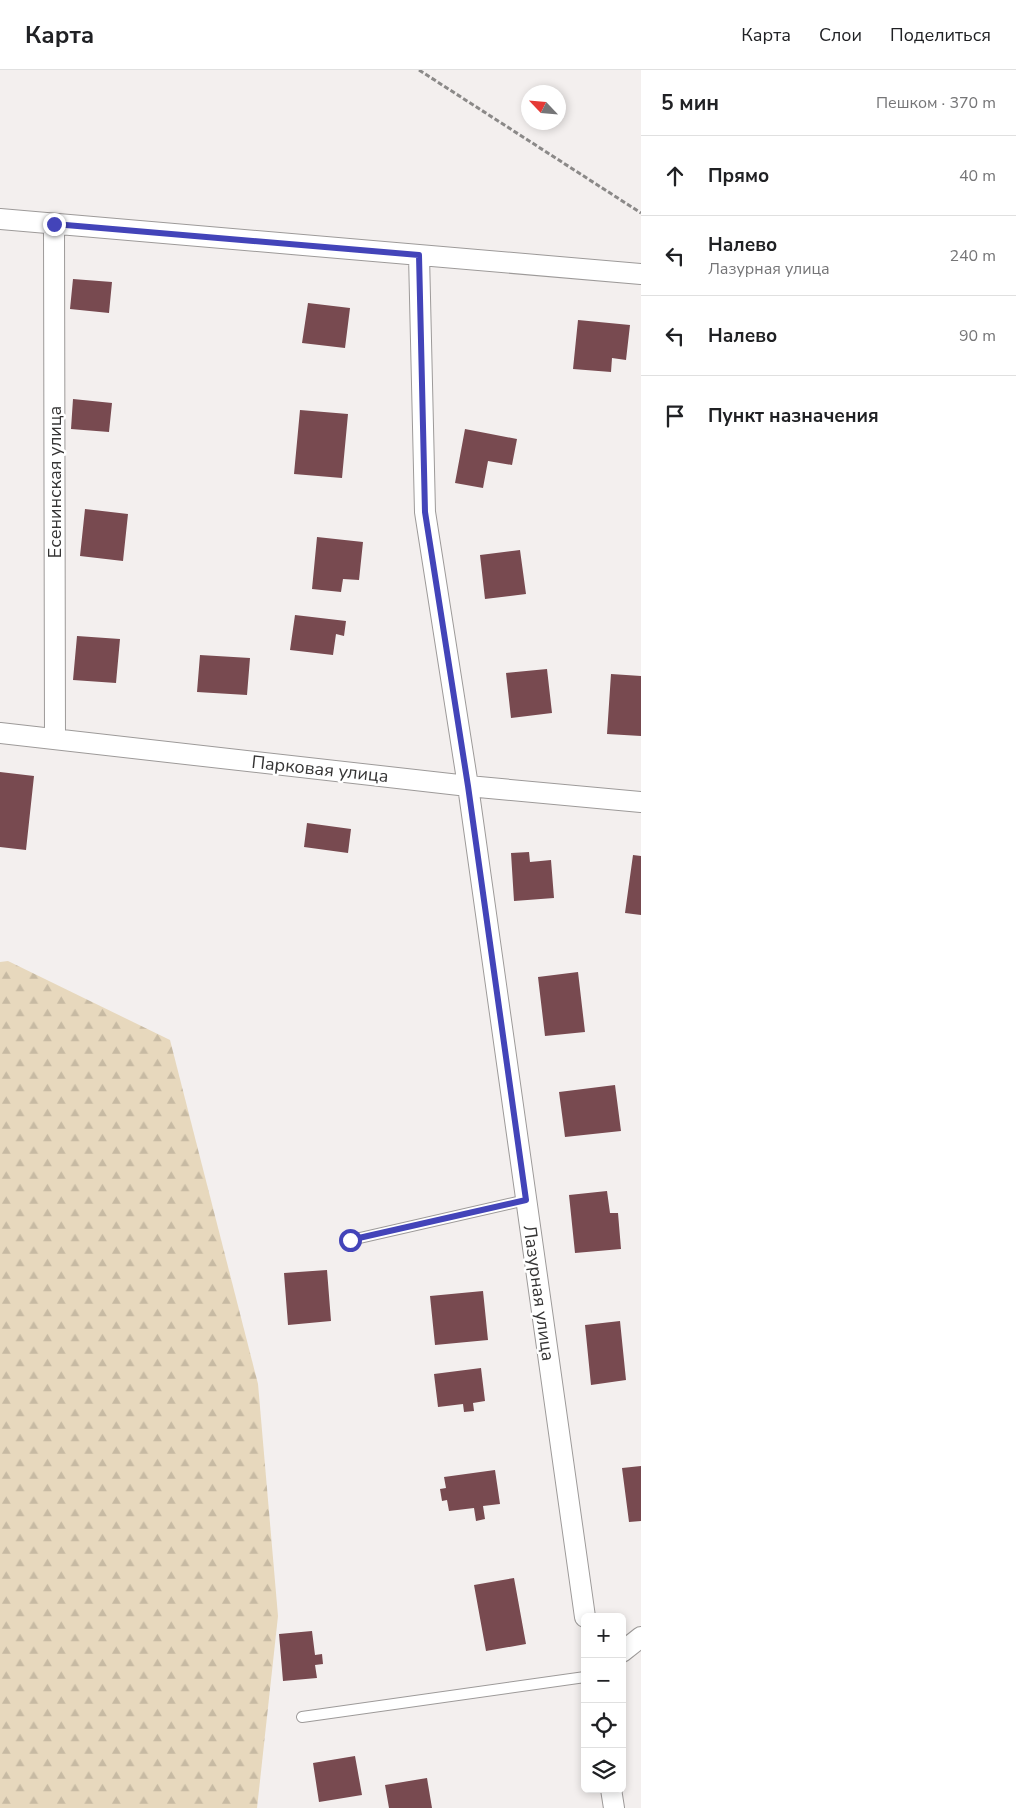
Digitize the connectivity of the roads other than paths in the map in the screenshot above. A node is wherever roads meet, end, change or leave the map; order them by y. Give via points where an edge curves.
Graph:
1 (0, 219) edge
2 (54, 224) junction
3 (419, 255) junction
4 (641, 274) edge
5 (0, 733) edge
6 (55, 740) junction
7 (468, 786) junction
8 (641, 802) edge
9 (526, 1200) junction
10 (350, 1240) dead end
11 (584, 1613) edge
12 (641, 1636) edge
13 (626, 1649) edge
14 (581, 1678) edge
15 (302, 1717) dead end
16 (612, 1793) edge
17 (614, 1808) edge

1 - 2 street
2 - 3 street
2 - 6 street, Есенинская улица
3 - 4 street
3 - 7 street, Лазурная улица via 425,512
5 - 6 street, Парковая улица
6 - 7 street, Парковая улица
7 - 8 street, Парковая улица
7 - 9 street, Лазурная улица
9 - 10 lane
9 - 11 street, Лазурная улица
12 - 13 street
14 - 15 lane
16 - 17 street

